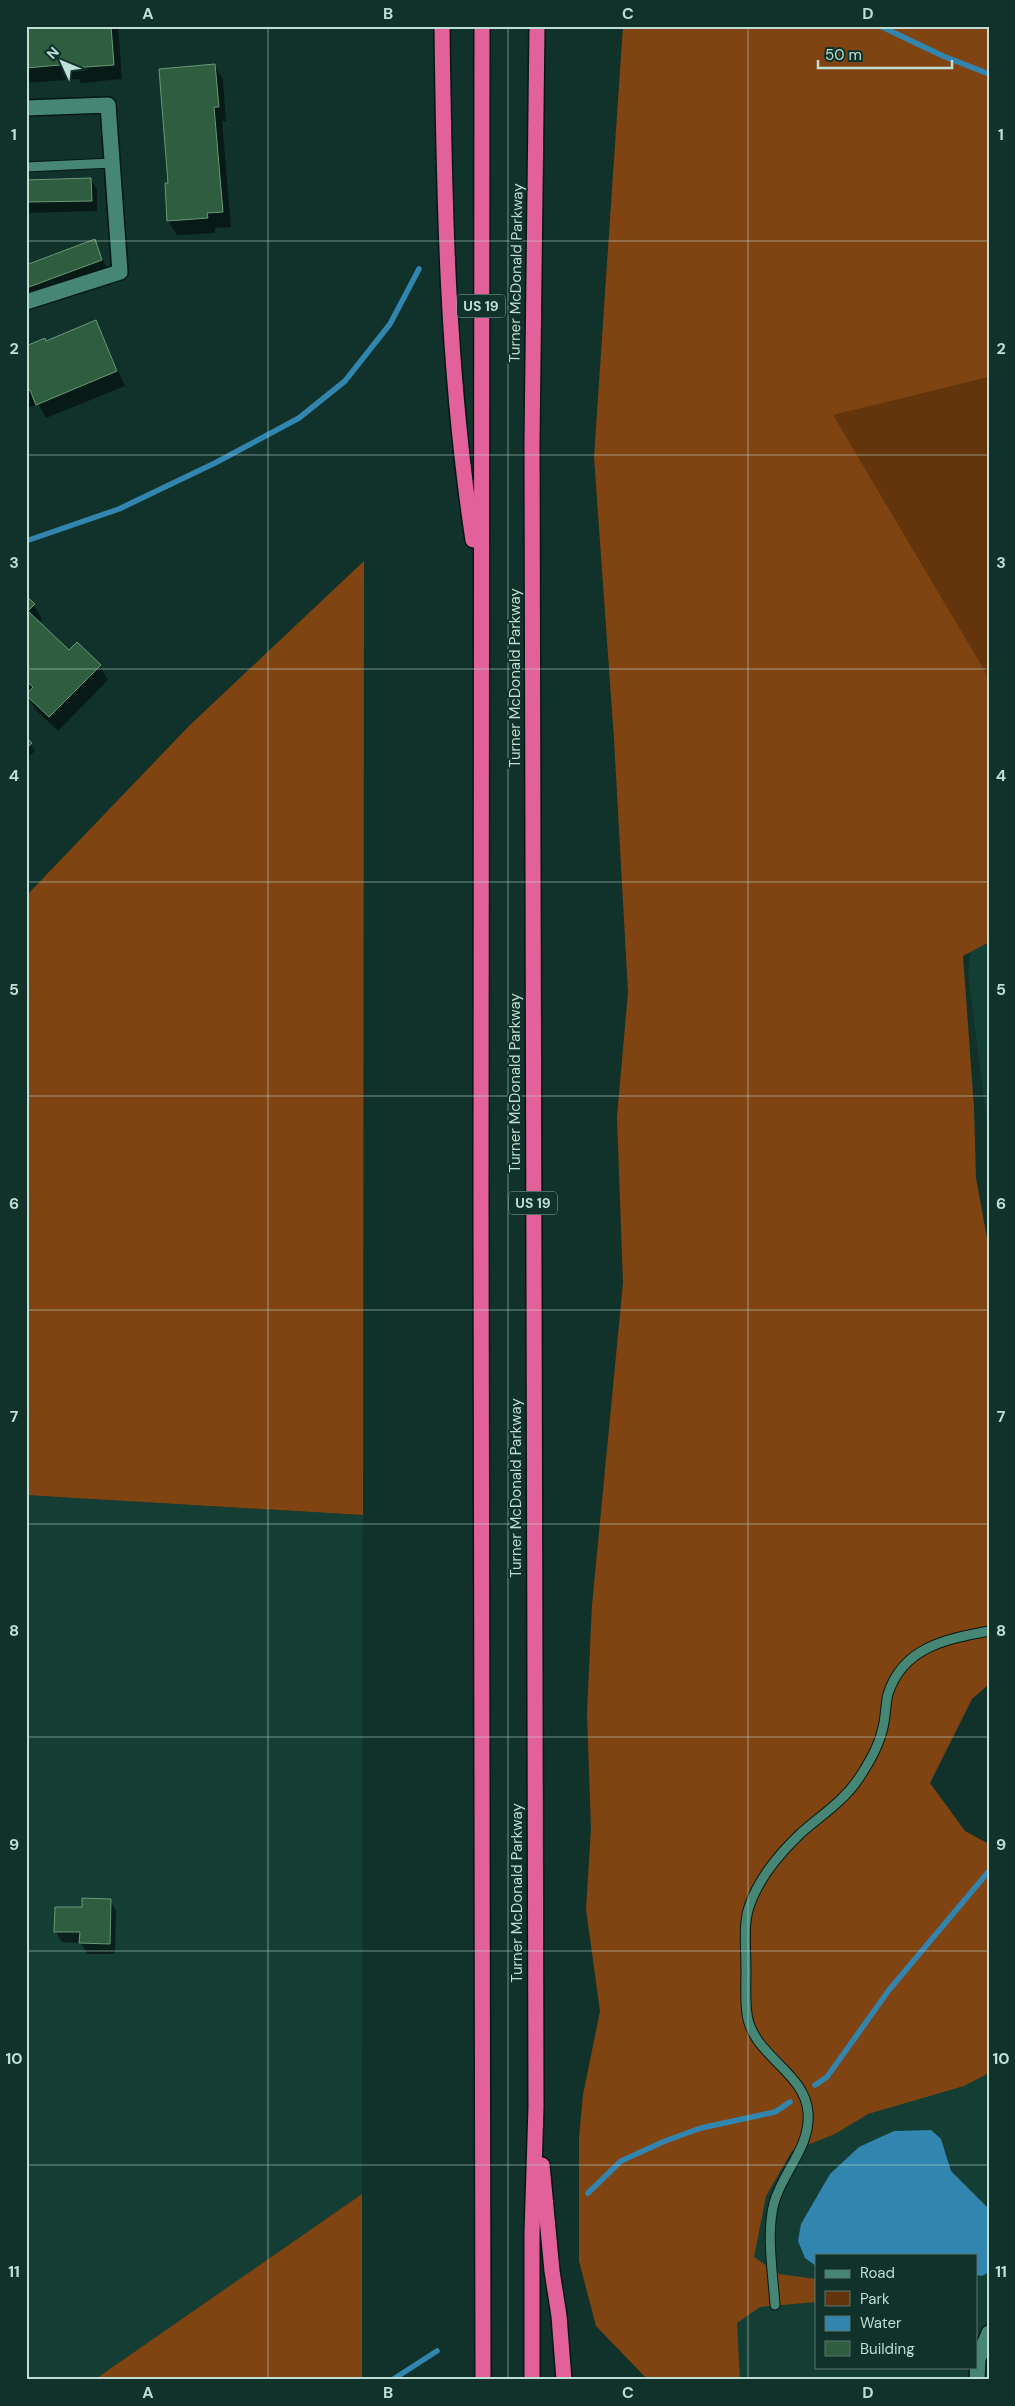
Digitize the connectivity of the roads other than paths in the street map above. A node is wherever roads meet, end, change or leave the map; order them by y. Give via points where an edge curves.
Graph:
1 (442, 26) edge
2 (482, 26) edge
3 (537, 26) edge
4 (544, 26) edge
5 (26, 108) edge
6 (535, 154) junction
7 (112, 163) junction
8 (26, 167) edge
9 (26, 302) edge
10 (480, 586) junction
11 (989, 1631) edge
12 (536, 2107) junction
13 (775, 2305) dead end
14 (989, 2333) edge
15 (978, 2359) edge
16 (483, 2380) edge
17 (532, 2380) edge
18 (564, 2380) edge

1 - 10 highway via 448,302 465,487
2 - 10 highway, US 19
3 - 6 highway, Turner McDonald Parkway / US 19
4 - 6 highway
5 - 7 street via 108,105
6 - 12 highway, Turner McDonald Parkway / US 19 via 532,561
7 - 8 lane
7 - 9 street via 120,272
10 - 16 highway, US 19
11 - 13 lane via 940,1642 915,1654 898,1670 871,1761 856,1784 780,1855 760,1882 748,1909 747,2016 769,2055 801,2088 808,2111 808,2130 800,2152 785,2176 774,2204 771,2241
12 - 17 highway, Turner McDonald Parkway / US 19
12 - 18 highway
14 - 15 street

